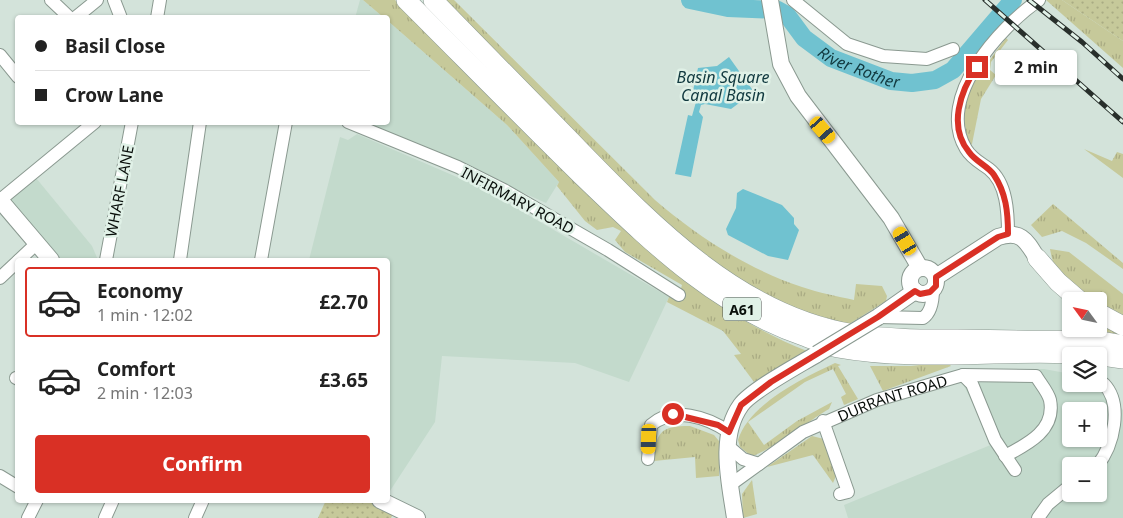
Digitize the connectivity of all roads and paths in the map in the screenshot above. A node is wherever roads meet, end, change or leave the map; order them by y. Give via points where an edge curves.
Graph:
1 (51, 0) edge
2 (97, 0) edge
3 (114, 0) edge
4 (160, 0) edge
5 (406, 0) edge
6 (433, 0) edge
7 (770, 0) edge
8 (793, 0) edge
9 (1039, 0) edge
10 (67, 15) edge
11 (79, 15) edge
12 (120, 15) edge
13 (157, 15) edge
14 (953, 49) dead end
15 (0, 55) edge
16 (15, 73) edge
17 (92, 125) edge
18 (131, 125) edge
19 (200, 125) edge
20 (285, 125) edge
21 (355, 125) edge
22 (0, 200) edge
23 (1003, 235) junction
24 (36, 244) junction
25 (21, 258) edge
26 (49, 258) edge
27 (106, 258) edge
28 (180, 258) edge
29 (261, 258) edge
30 (1037, 258) joint
31 (15, 264) edge
32 (920, 268) junction
33 (0, 278) edge
34 (935, 283) junction
35 (915, 291) junction
36 (1070, 292) edge
37 (679, 295) dead end
38 (878, 317) junction
39 (1108, 318) edge
40 (1123, 326) edge
41 (1123, 344) edge
42 (1123, 359) edge
43 (963, 375) junction
44 (1113, 387) edge
45 (1120, 406) edge
46 (823, 421) junction
47 (728, 439) junction
48 (1005, 456) junction
49 (1102, 457) edge
50 (648, 459) dead end
51 (759, 464) junction
52 (1015, 470) dead end
53 (0, 476) edge
54 (730, 485) junction
55 (15, 486) edge
56 (1062, 492) edge
57 (840, 494) dead end
58 (36, 503) edge
59 (112, 503) edge
60 (202, 503) edge
61 (384, 503) edge
62 (397, 514) edge
63 (28, 518) edge
64 (106, 518) edge
65 (195, 518) edge
66 (417, 518) edge
67 (735, 518) edge
68 (1038, 518) edge

1 - 10 street
2 - 11 street
3 - 12 street
4 - 13 street
5 - 42 highway, A61 via 504,101 658,248 734,305 773,326 837,348 886,354 1072,353
6 - 41 highway, A61 via 622,194 668,236 738,289 777,309 854,334 1095,340
7 - 32 main road via 782,64 798,96 888,214
8 - 14 street via 846,44 883,56 927,59
9 - 23 street via 1003,33 970,77 960,100 959,129 963,142 969,154 989,169 1006,200
15 - 16 street
17 - 22 street
18 - 27 street, WHARF LANE
19 - 28 street
20 - 29 street
21 - 37 street, INFIRMARY ROAD via 458,167 504,190
22 - 24 main road
23 - 30 main road via 1014,233 1022,237
23 - 34 main road
24 - 25 street
24 - 26 main road
30 - 36 highway
31 - 33 street
32 - 34 main road via 930,269
32 - 35 main road via 910,277
34 - 35 main road via 925,294
34 - 38 street via 928,315 922,318
35 - 38 main road
38 - 47 main road, bridge via 771,382 741,405
39 - 40 highway
43 - 46 street, DURRANT ROAD via 877,400
43 - 48 street via 972,384
43 - 48 street, DURRANT ROAD via 1036,376 1050,398 1051,418 1044,430
44 - 45 street
45 - 49 street via 1112,439
46 - 51 street, DURRANT ROAD
46 - 57 street via 848,492
47 - 50 street via 718,425 673,414 659,418 651,426
47 - 51 street via 743,459
47 - 54 main road
48 - 52 street
51 - 54 street, DURRANT ROAD
53 - 55 street
54 - 67 main road
56 - 68 street
58 - 63 street
59 - 64 street
60 - 65 street
61 - 62 main road
62 - 66 main road

